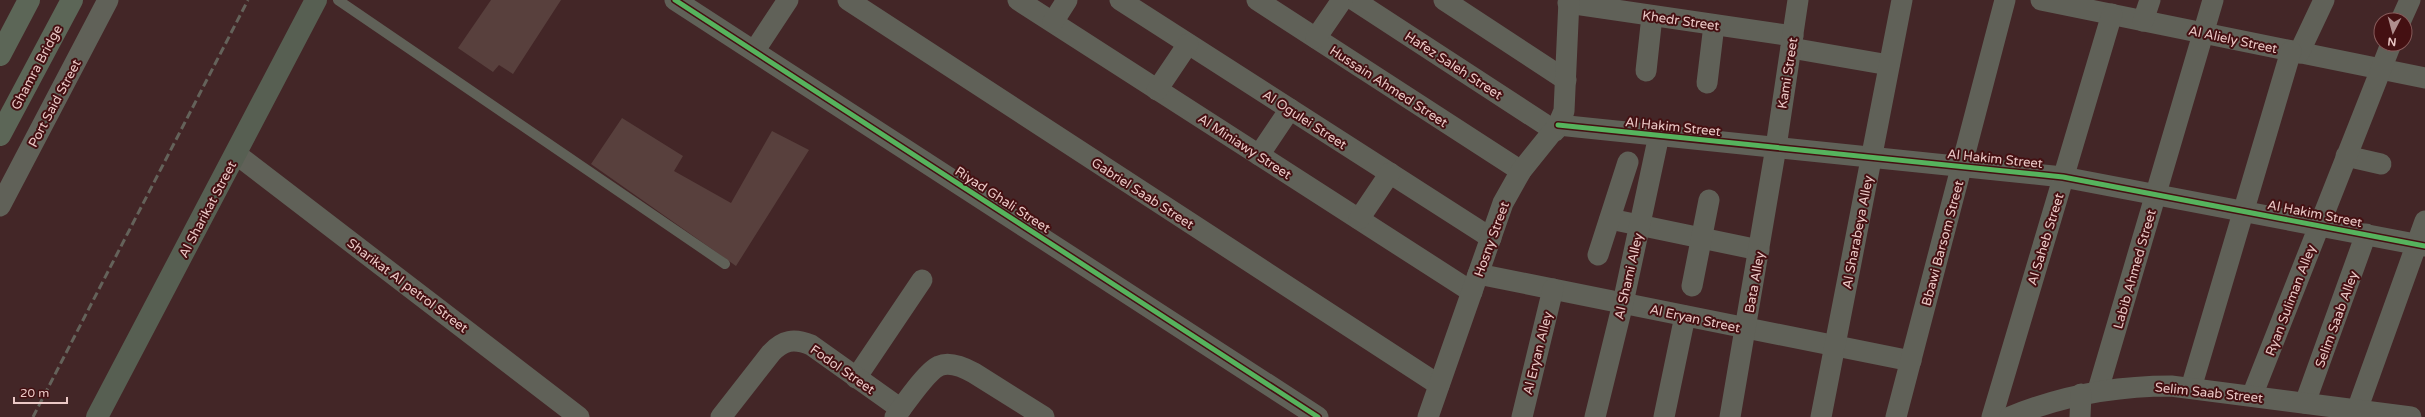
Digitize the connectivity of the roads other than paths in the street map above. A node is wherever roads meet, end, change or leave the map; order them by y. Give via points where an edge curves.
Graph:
1 (29, 0) edge
2 (72, 0) edge
3 (108, 0) edge
4 (316, 0) edge
5 (338, 0) edge
6 (676, 0) edge
7 (788, 0) edge
8 (848, 0) edge
9 (1018, 0) edge
10 (1067, 0) edge
11 (1120, 0) edge
12 (1257, 0) edge
13 (1342, 0) edge
14 (1354, 0) edge
15 (1444, 0) edge
16 (1798, 0) edge
17 (1902, 0) edge
18 (2005, 0) edge
19 (2046, 0) edge
20 (2150, 0) edge
21 (2213, 0) edge
22 (2324, 0) edge
23 (2410, 0) edge
24 (1569, 2) edge
25 (2103, 9) edge
26 (2405, 12) edge
27 (1652, 16) junction
28 (2143, 21) junction
29 (1053, 22) junction
30 (1714, 25) junction
31 (2202, 33) junction
32 (1316, 38) junction
33 (1792, 42) junction
34 (1188, 44) junction
35 (755, 50) junction
36 (2295, 52) junction
37 (2386, 52) edge
38 (0, 55) edge
39 (1889, 65) junction
40 (2379, 69) junction
41 (1646, 71) dead end
42 (2425, 78) edge
43 (1566, 80) junction
44 (1707, 83) dead end
45 (1157, 90) junction
46 (1290, 109) junction
47 (1557, 128) junction
48 (0, 135) edge
49 (1659, 135) junction
50 (1776, 147) junction
51 (236, 154) junction
52 (1259, 155) junction
53 (2346, 156) junction
54 (1871, 157) junction
55 (1628, 162) dead end
56 (2381, 164) dead end
57 (1962, 166) junction
58 (1521, 171) junction
59 (1390, 173) junction
60 (2063, 176) junction
61 (2156, 194) junction
62 (1709, 200) dead end
63 (0, 206) edge
64 (2244, 211) junction
65 (1359, 219) junction
66 (1610, 219) junction
67 (2425, 221) edge
68 (1640, 225) junction
69 (2319, 226) junction
70 (2366, 234) junction
71 (1491, 238) junction
72 (1701, 238) junction
73 (2421, 245) edge
74 (1759, 250) junction
75 (1598, 255) dead end
76 (725, 264) dead end
77 (922, 280) dead end
78 (1475, 283) junction
79 (1692, 286) dead end
80 (1553, 290) junction
81 (1623, 303) junction
82 (1685, 316) junction
83 (1746, 328) junction
84 (1834, 346) junction
85 (1911, 361) junction
86 (856, 378) junction
87 (1439, 385) junction
88 (2191, 388) junction
89 (2090, 392) junction
90 (2252, 396) junction
91 (2305, 403) junction
92 (556, 410) edge
93 (2357, 410) junction
94 (898, 413) edge
95 (97, 417) edge
96 (579, 417) edge
97 (721, 417) edge
98 (1044, 417) edge
99 (1318, 417) edge
100 (1428, 417) edge
101 (1522, 417) edge
102 (1594, 417) edge
103 (1664, 417) edge
104 (1730, 417) edge
105 (1821, 417) edge
106 (1896, 417) edge
107 (1992, 417) edge
108 (2010, 417) edge
109 (2080, 417) edge
110 (2407, 417) edge
111 (2411, 417) edge

1 - 38 main road
2 - 48 main road, Ghamra Bridge
3 - 63 street, Port Said Street
4 - 51 main road, Al Sharikat Street
5 - 76 lane
6 - 35 street, Riyad Ghali Street
7 - 35 street
8 - 87 street, Gabriel Saab Street
9 - 29 street, Al Miniawy Street
10 - 29 street
11 - 34 street, Al Ogulei Street
12 - 32 street, Hussain Ahmed Street
13 - 32 street
14 - 47 street, Hafez Saleh Street
15 - 43 street
16 - 33 street, Kami Street
17 - 39 street, Al Sharabeya Alley
18 - 57 street, Bbawi Barsom Street
19 - 25 street, Al Aliely Street
20 - 28 street
21 - 31 street, Labib Ahmed Street
22 - 36 street
23 - 26 street
24 - 27 street, Khedr Street
24 - 43 street, Hosny Street
25 - 28 street, Al Aliely Street
25 - 60 street, Al Saheb Street
27 - 30 street, Khedr Street
27 - 41 street
28 - 31 street, Al Aliely Street
29 - 45 street, Al Miniawy Street
30 - 33 street, Khedr Street
30 - 44 street
31 - 36 street, Al Aliely Street
31 - 61 street, Labib Ahmed Street
32 - 58 street, Hussain Ahmed Street
33 - 39 street, Khedr Street
33 - 50 street, Kami Street
34 - 45 street
34 - 46 street, Al Ogulei Street
35 - 99 street, Riyad Ghali Street
36 - 40 street, Al Aliely Street
36 - 64 street
37 - 40 street, Ryan Suliman Alley
39 - 54 street, Al Sharabeya Alley
40 - 42 street, Al Aliely Street
40 - 53 street, Ryan Suliman Alley
43 - 47 street, Hosny Street via 1564,111
45 - 52 street, Al Miniawy Street
46 - 52 street
46 - 59 street, Al Ogulei Street
47 - 49 street, Al Hakim Street
47 - 58 street, Hosny Street
49 - 50 street, Al Hakim Street
49 - 68 street, Al Shami Alley
50 - 54 street, Al Hakim Street
50 - 74 street, Bata Alley
51 - 92 street, Sharikat Al petrol Street
51 - 95 main road, Al Sharikat Street
52 - 65 street, Al Miniawy Street
53 - 56 street
53 - 69 street, Ryan Suliman Alley
54 - 57 street, Al Hakim Street
54 - 84 street, Al Sharabeya Alley
55 - 66 street
57 - 60 street, Al Hakim Street
57 - 85 street, Bbawi Barsom Street
58 - 71 street, Hosny Street via 1503,203
59 - 65 street
59 - 71 street, Al Ogulei Street
60 - 61 street, Al Hakim Street
60 - 107 street, Al Saheb Street
61 - 64 street, Al Hakim Street
61 - 89 street, Labib Ahmed Street
62 - 72 street
64 - 69 street, Al Hakim Street
64 - 88 street
65 - 78 street, Al Miniawy Street
66 - 68 street
66 - 75 street
67 - 73 street
68 - 72 street
68 - 81 street, Al Shami Alley
69 - 70 street, Al Hakim Street
69 - 90 street, Ryan Suliman Alley
70 - 73 street, Al Hakim Street
70 - 91 street, Selim Saab Alley
71 - 78 street, Hosny Street
72 - 74 street
72 - 79 street
73 - 93 street
74 - 83 street, Bata Alley
77 - 86 street
78 - 80 street, Al Eryan Street
78 - 87 street, Hosny Street
80 - 81 street, Al Eryan Street
80 - 101 street, Al Eryan Alley
81 - 82 street, Al Eryan Street
81 - 102 street, Al Shami Alley
82 - 83 street, Al Eryan Street
82 - 103 street
83 - 84 street, Al Eryan Street
83 - 104 street, Bata Alley
84 - 85 street, Al Eryan Street
84 - 105 street, Al Sharabeya Alley
85 - 106 street, Bbawi Barsom Street
86 - 94 street, Fodol Street
86 - 97 street, Fodol Street via 811,345 789,340 771,353
87 - 100 street, Hosny Street
88 - 89 street, Selim Saab Street via 2135,386
88 - 90 street, Selim Saab Street
89 - 108 street, Selim Saab Street
89 - 109 street, Labib Ahmed Street
90 - 91 street, Selim Saab Street
91 - 93 street, Selim Saab Street
92 - 96 street, Sharikat Al petrol Street
93 - 110 street, Selim Saab Street
94 - 98 street via 931,372 939,365 947,364 965,368
110 - 111 street, Selim Saab Street

